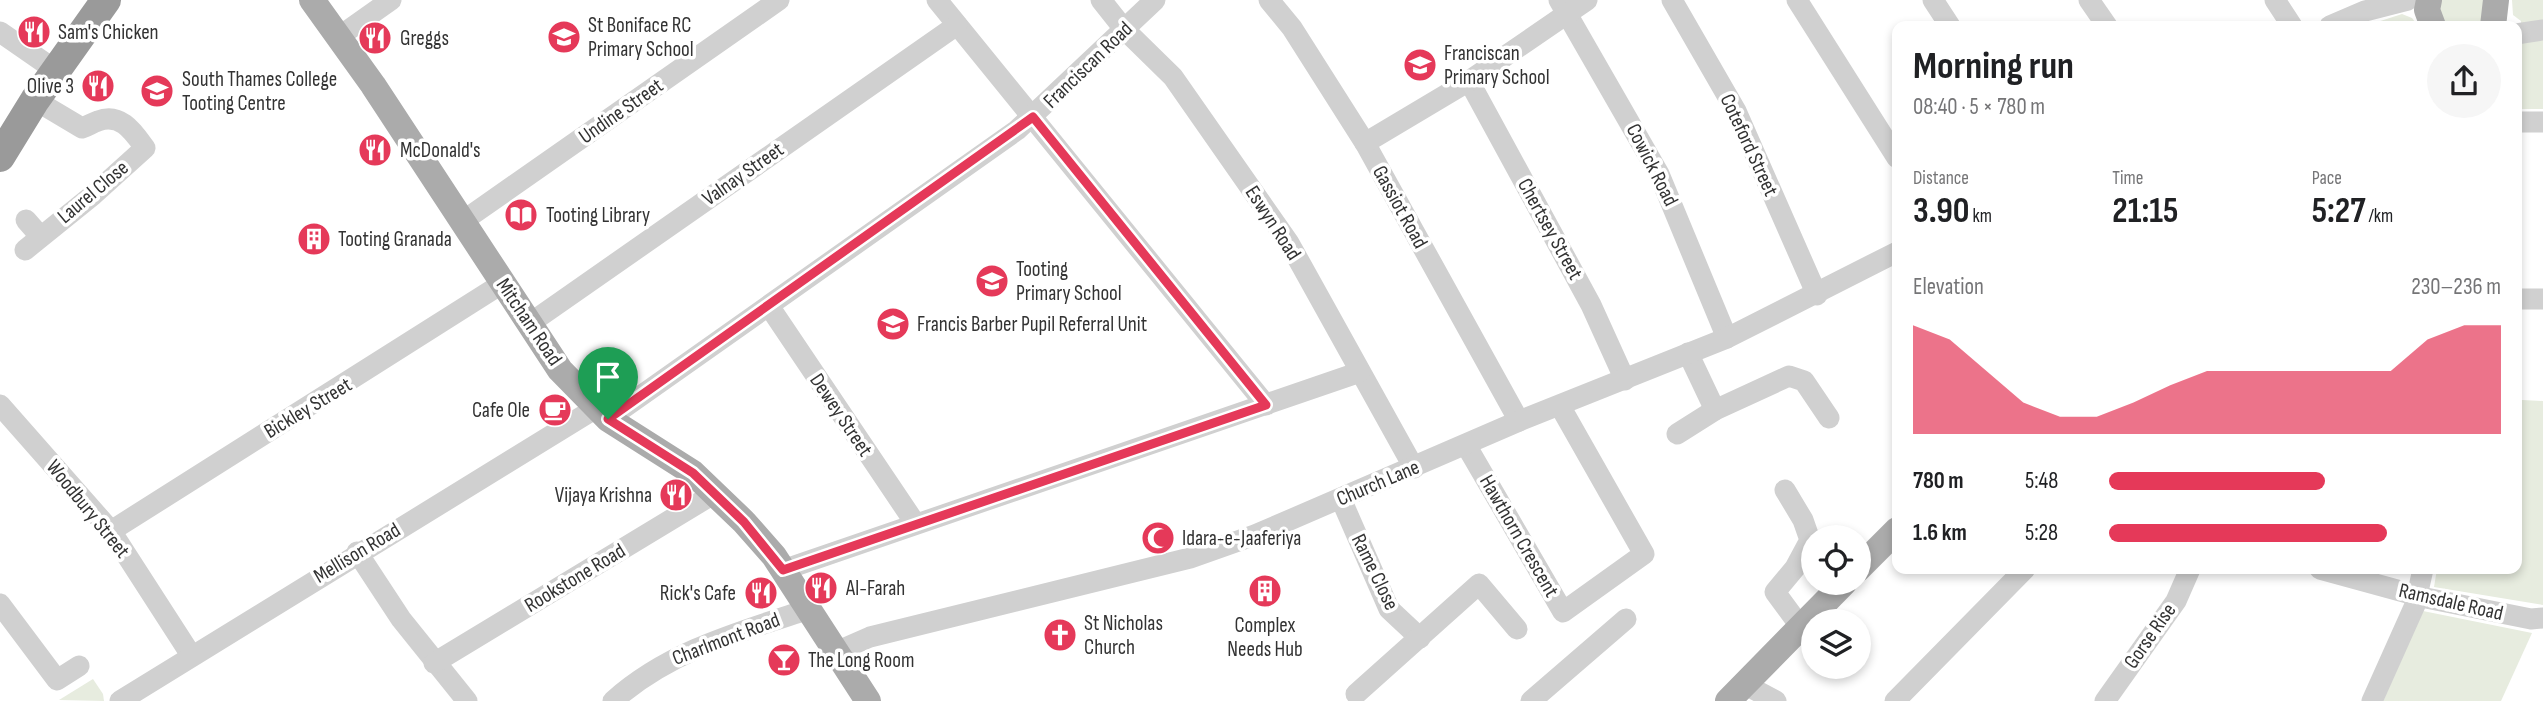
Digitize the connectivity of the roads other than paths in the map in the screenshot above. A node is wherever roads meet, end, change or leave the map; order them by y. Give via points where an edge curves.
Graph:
1 (106, 0) edge
2 (312, 0) edge
3 (391, 0) edge
4 (779, 0) edge
5 (937, 0) edge
6 (1101, 0) edge
7 (1155, 0) edge
8 (1269, 0) edge
9 (1587, 0) edge
10 (1672, 0) edge
11 (1797, 0) edge
12 (1933, 0) edge
13 (2089, 0) edge
14 (2275, 0) edge
15 (2403, 1) edge
16 (1563, 6) edge
17 (2430, 15) edge
18 (1947, 21) edge
19 (2104, 21) edge
20 (2289, 21) edge
21 (2341, 21) edge
22 (957, 25) junction
23 (2522, 26) edge
24 (1125, 29) junction
25 (2543, 30) edge
26 (0, 32) edge
27 (340, 36) junction
28 (55, 70) junction
29 (1469, 81) junction
30 (34, 100) junction
31 (1033, 117) junction
32 (2522, 122) edge
33 (2543, 122) edge
34 (1365, 143) junction
35 (1892, 150) edge
36 (0, 157) edge
37 (26, 220) dead end
38 (463, 221) junction
39 (1892, 258) edge
40 (503, 283) junction
41 (1816, 295) junction
42 (2522, 299) edge
43 (2543, 299) edge
44 (769, 306) junction
45 (529, 324) junction
46 (1727, 338) junction
47 (1688, 354) junction
48 (1360, 372) junction
49 (1625, 380) junction
50 (0, 405) edge
51 (1266, 405) junction
52 (1560, 406) junction
53 (1715, 410) junction
54 (602, 413) junction
55 (1829, 418) dead end
56 (1518, 421) junction
57 (1677, 433) dead end
58 (1466, 445) junction
59 (1414, 468) junction
60 (1784, 490) dead end
61 (715, 493) junction
62 (1340, 499) junction
63 (915, 523) junction
64 (111, 531) junction
65 (1892, 535) edge
66 (357, 552) junction
67 (1871, 556) edge
68 (783, 570) junction
69 (2020, 574) edge
70 (2188, 574) edge
71 (2338, 574) edge
72 (2422, 574) edge
73 (1832, 595) edge
74 (2417, 596) junction
75 (0, 604) edge
76 (809, 610) junction
77 (2543, 618) edge
78 (1626, 619) dead end
79 (1800, 626) junction
80 (1517, 629) dead end
81 (1420, 638) junction
82 (838, 651) junction
83 (191, 655) junction
84 (434, 663) junction
85 (79, 666) dead end
86 (1736, 692) edge
87 (1356, 694) dead end
88 (122, 700) edge
89 (467, 701) edge
90 (613, 701) edge
91 (868, 701) edge
92 (1531, 701) edge
93 (1776, 701) edge
94 (1895, 701) edge
95 (2105, 701) edge
96 (2372, 701) edge

1 - 28 highway
2 - 27 main road, Mitcham Road
3 - 27 street
4 - 38 street, Undine Street
5 - 22 street
6 - 24 street, Eswyn Road
7 - 24 street, Franciscan Road
8 - 34 street, Gassiot Road
9 - 16 street
10 - 41 street, Coteford Street via 1736,111
11 - 35 street
12 - 18 street
13 - 19 street
14 - 20 street
15 - 17 street
15 - 21 street
16 - 29 street
16 - 46 street, Cowick Road via 1659,174
22 - 31 street
22 - 45 street, Valnay Street
23 - 25 street
24 - 31 street, Franciscan Road
24 - 48 street, Eswyn Road via 1173,77 1289,243
26 - 28 street
27 - 38 main road, Mitcham Road
28 - 30 highway
29 - 34 street
29 - 49 street, Chertsey Street via 1591,305
30 - 36 highway
30 - 37 street, Laurel Close via 82,128 104,119 120,121 145,148 33,243
31 - 44 street, Franciscan Road
31 - 51 street
32 - 33 street
34 - 56 street, Gassiot Road
38 - 40 main road, Mitcham Road
39 - 41 street, Church Lane
40 - 45 main road, Mitcham Road
40 - 64 street, Bickley Street
41 - 46 street, Church Lane
42 - 43 street
44 - 54 street, Franciscan Road
44 - 63 street, Dewey Street
45 - 54 main road, Mitcham Road via 561,370
46 - 47 street, Church Lane
47 - 49 street, Church Lane
47 - 53 street
48 - 51 street
48 - 59 street, Eswyn Road
49 - 52 street, Church Lane
50 - 64 street, Woodbury Street
51 - 63 street
52 - 56 street, Church Lane
52 - 58 street, Hawthorn Crescent via 1644,554 1563,612
53 - 55 street via 1797,376
53 - 57 street
54 - 61 main road, Mitcham Road via 693,473
54 - 66 street, Mellison Road
56 - 58 street, Church Lane
58 - 59 street, Church Lane
59 - 62 street, Church Lane
60 - 79 street via 1810,540 1775,592
61 - 68 main road, Mitcham Road
61 - 84 street, Rookstone Road
62 - 81 street, Rame Close via 1389,609
62 - 82 street, Church Lane via 1190,558 870,637
63 - 68 street
64 - 83 street, Woodbury Street
65 - 67 main road
66 - 83 street, Mellison Road
66 - 84 street
68 - 76 main road, Mitcham Road
69 - 94 street
70 - 95 street, Gorse Rise via 2176,601
71 - 74 street, Ramsdale Road
72 - 74 street
73 - 79 main road
74 - 77 street, Ramsdale Road
74 - 96 street
75 - 85 street via 57,680
76 - 82 main road, Mitcham Road
76 - 90 street, Charlmont Road via 688,651 635,681
78 - 92 street
79 - 86 main road
80 - 81 street via 1479,584
81 - 87 street
82 - 91 main road, Mitcham Road
83 - 88 street, Mellison Road
84 - 89 street
86 - 93 street

